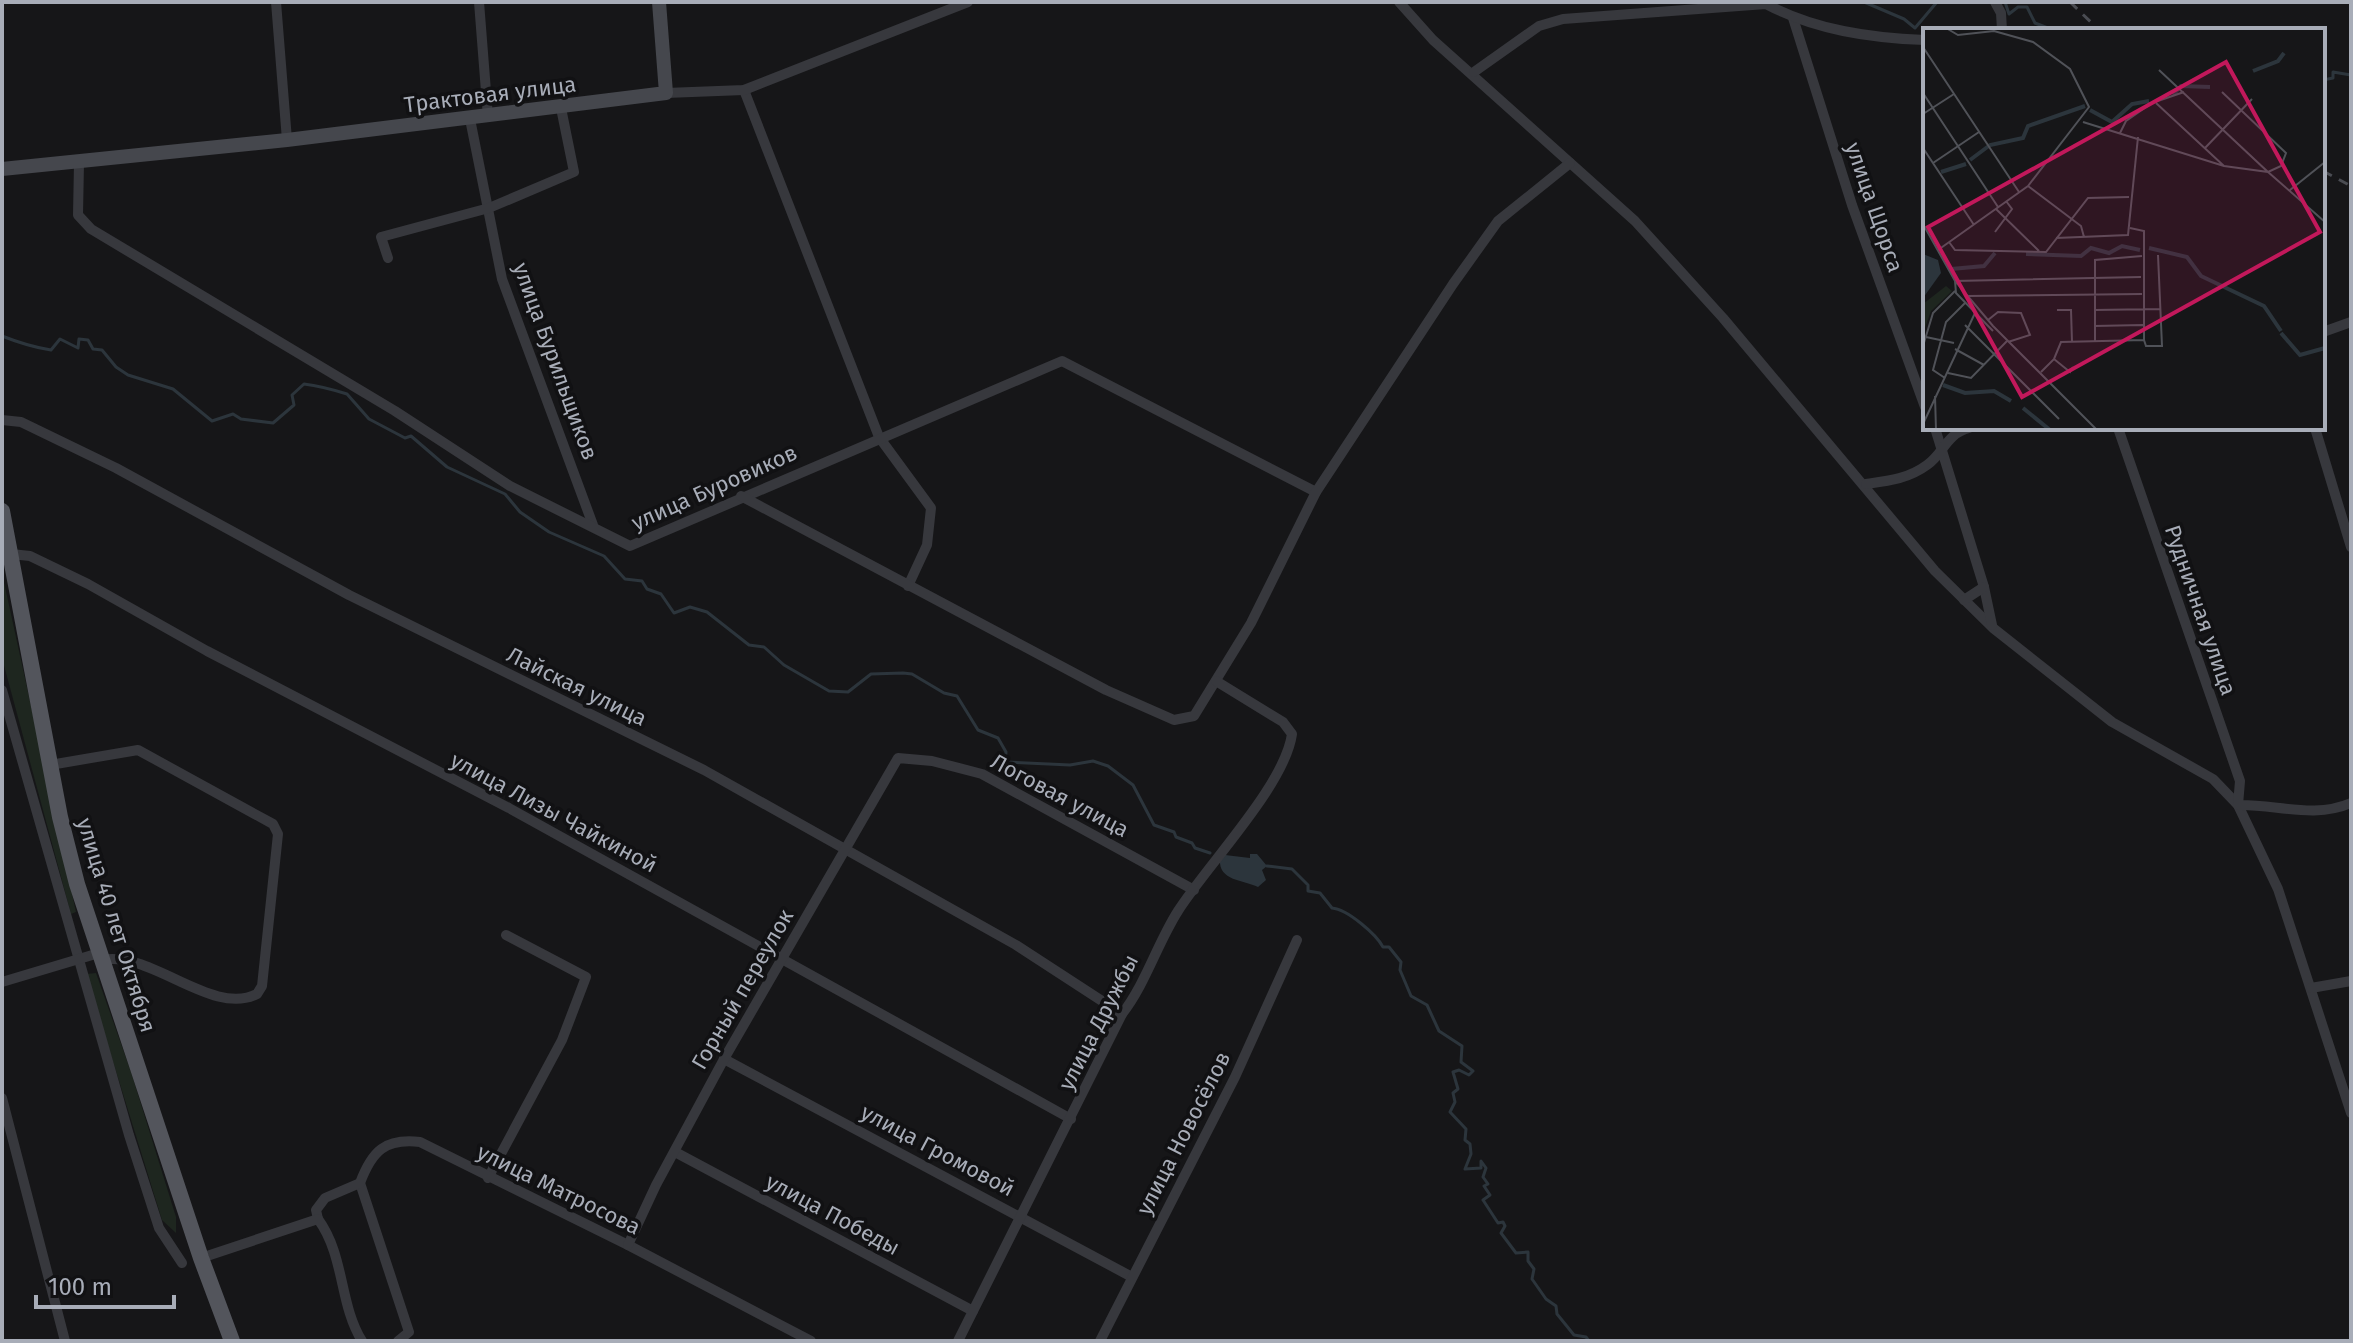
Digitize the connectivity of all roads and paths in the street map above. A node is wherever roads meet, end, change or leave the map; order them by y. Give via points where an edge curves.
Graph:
1 (276, 2) edge
2 (479, 2) edge
3 (659, 2) edge
4 (968, 2) edge
5 (1399, 2) edge
6 (1995, 2) edge
7 (1766, 3) edge
8 (1793, 18) junction
9 (2002, 28) edge
10 (1923, 40) edge
11 (1474, 72) junction
12 (744, 90) junction
13 (666, 93) junction
14 (561, 108) junction
15 (488, 117) junction
16 (470, 119) junction
17 (287, 140) junction
18 (79, 163) junction
19 (1570, 163) junction
20 (2, 169) edge
21 (489, 208) junction
22 (388, 258) dead end
23 (2351, 322) edge
24 (2325, 331) edge
25 (1923, 401) edge
26 (2, 420) edge
27 (1936, 430) edge
28 (1962, 430) edge
29 (2119, 430) edge
30 (2316, 430) edge
31 (879, 437) junction
32 (1942, 444) junction
33 (1866, 484) junction
34 (1316, 492) junction
35 (741, 496) junction
36 (2, 511) edge
37 (593, 525) junction
38 (2351, 547) edge
39 (11, 554) junction
40 (908, 586) junction
41 (1984, 587) junction
42 (1964, 600) junction
43 (1993, 628) junction
44 (1216, 681) junction
45 (2, 690) edge
46 (898, 758) joint
47 (50, 765) junction
48 (2351, 803) edge
49 (2238, 805) junction
50 (846, 852) junction
51 (1194, 890) junction
52 (506, 935) dead end
53 (1297, 940) dead end
54 (100, 956) junction
55 (76, 959) junction
56 (781, 959) junction
57 (2351, 981) edge
58 (2, 982) edge
59 (2311, 988) junction
60 (1122, 1014) junction
61 (724, 1059) junction
62 (2, 1098) edge
63 (2351, 1113) edge
64 (1071, 1119) junction
65 (675, 1152) junction
66 (488, 1178) junction
67 (360, 1183) junction
68 (1020, 1216) junction
69 (318, 1219) junction
70 (628, 1245) junction
71 (201, 1258) junction
72 (182, 1263) dead end
73 (1132, 1277) junction
74 (973, 1311) junction
75 (65, 1341) edge
76 (232, 1341) edge
77 (362, 1341) edge
78 (398, 1341) edge
79 (811, 1341) edge
80 (958, 1341) edge
81 (1100, 1341) edge

1 - 17 street
2 - 15 street
3 - 13 street
4 - 12 street, Трактовая улица
5 - 11 street via 1433,40
6 - 9 street
7 - 8 street
7 - 11 street via 1550,21
8 - 10 street via 1877,38
8 - 25 street, улица Щорса via 1847,191
11 - 19 street
12 - 13 street, Трактовая улица
12 - 31 street
13 - 14 street, Трактовая улица
14 - 15 street, Трактовая улица
14 - 21 street via 574,172
15 - 16 street, Трактовая улица
16 - 17 street, Трактовая улица
16 - 21 street, улица Бурильщиков
17 - 18 street, Трактовая улица
18 - 20 street, Трактовая улица
18 - 37 street, улица Буровиков via 78,215 91,229 510,486
19 - 33 street via 1635,221
19 - 34 street via 1498,221
21 - 22 street via 381,237
21 - 37 street, улица Бурильщиков via 502,279
23 - 24 street
26 - 50 street, Лайская улица via 21,422 116,468 349,595 704,770
27 - 32 street
28 - 32 street
29 - 49 street, Рудничная улица via 2240,781
30 - 38 street
31 - 34 street, улица Буровиков via 1062,361
31 - 35 street, улица Буровиков
31 - 40 street via 931,508 927,545
32 - 33 street via 1929,464 1899,480
32 - 41 street
33 - 42 street
34 - 44 street
35 - 37 street, улица Буровиков via 630,546
35 - 40 street
36 - 39 main road, улица 40 лет Октября
39 - 47 main road, улица 40 лет Октября
39 - 56 street, улица Лизы Чайкиной via 30,556 88,584
40 - 44 street via 1174,720 1194,716
41 - 42 street
41 - 43 street
42 - 43 street
43 - 49 street via 2112,722 2213,779
44 - 51 street, улица Дружбы via 1283,722 1292,734 1271,781
45 - 55 street, улица 40 лет Октября
46 - 50 street, Горный переулок
46 - 51 street, Логовая улица via 982,774
47 - 54 main road, улица 40 лет Октября via 77,884
47 - 54 street via 138,750 273,824 278,834 262,986 247,1000 233,1001 123,959
48 - 49 street via 2335,810 2283,811
49 - 59 street via 2278,889
50 - 56 street, Горный переулок
50 - 60 street, Лайская улица via 1016,945
51 - 60 street, улица Дружбы
52 - 66 street via 586,977 562,1040
53 - 73 street, улица Новосёлов via 1235,1077
54 - 55 street
54 - 71 main road, улица 40 лет Октября
55 - 58 street
55 - 72 street, улица 40 лет Октября via 159,1228
56 - 61 street, Горный переулок
56 - 64 street, улица Лизы Чайкиной
57 - 59 street
59 - 63 street
60 - 64 street, улица Дружбы
61 - 65 street, Горный переулок
61 - 68 street, улица Громовой
62 - 75 street
64 - 68 street, улица Дружбы
65 - 70 street, Горный переулок
65 - 74 street, улица Победы
66 - 67 street, улица Матросова via 420,1142 405,1140 391,1141 375,1152
66 - 70 street, улица Матросова
67 - 69 street via 325,1198 317,1206
67 - 78 street via 409,1332
68 - 73 street, улица Громовой
68 - 74 street, улица Дружбы
69 - 71 street
69 - 77 street via 332,1243
70 - 79 street, улица Матросова
71 - 76 main road, улица 40 лет Октября
73 - 81 street, улица Новосёлов
74 - 80 street, улица Дружбы

